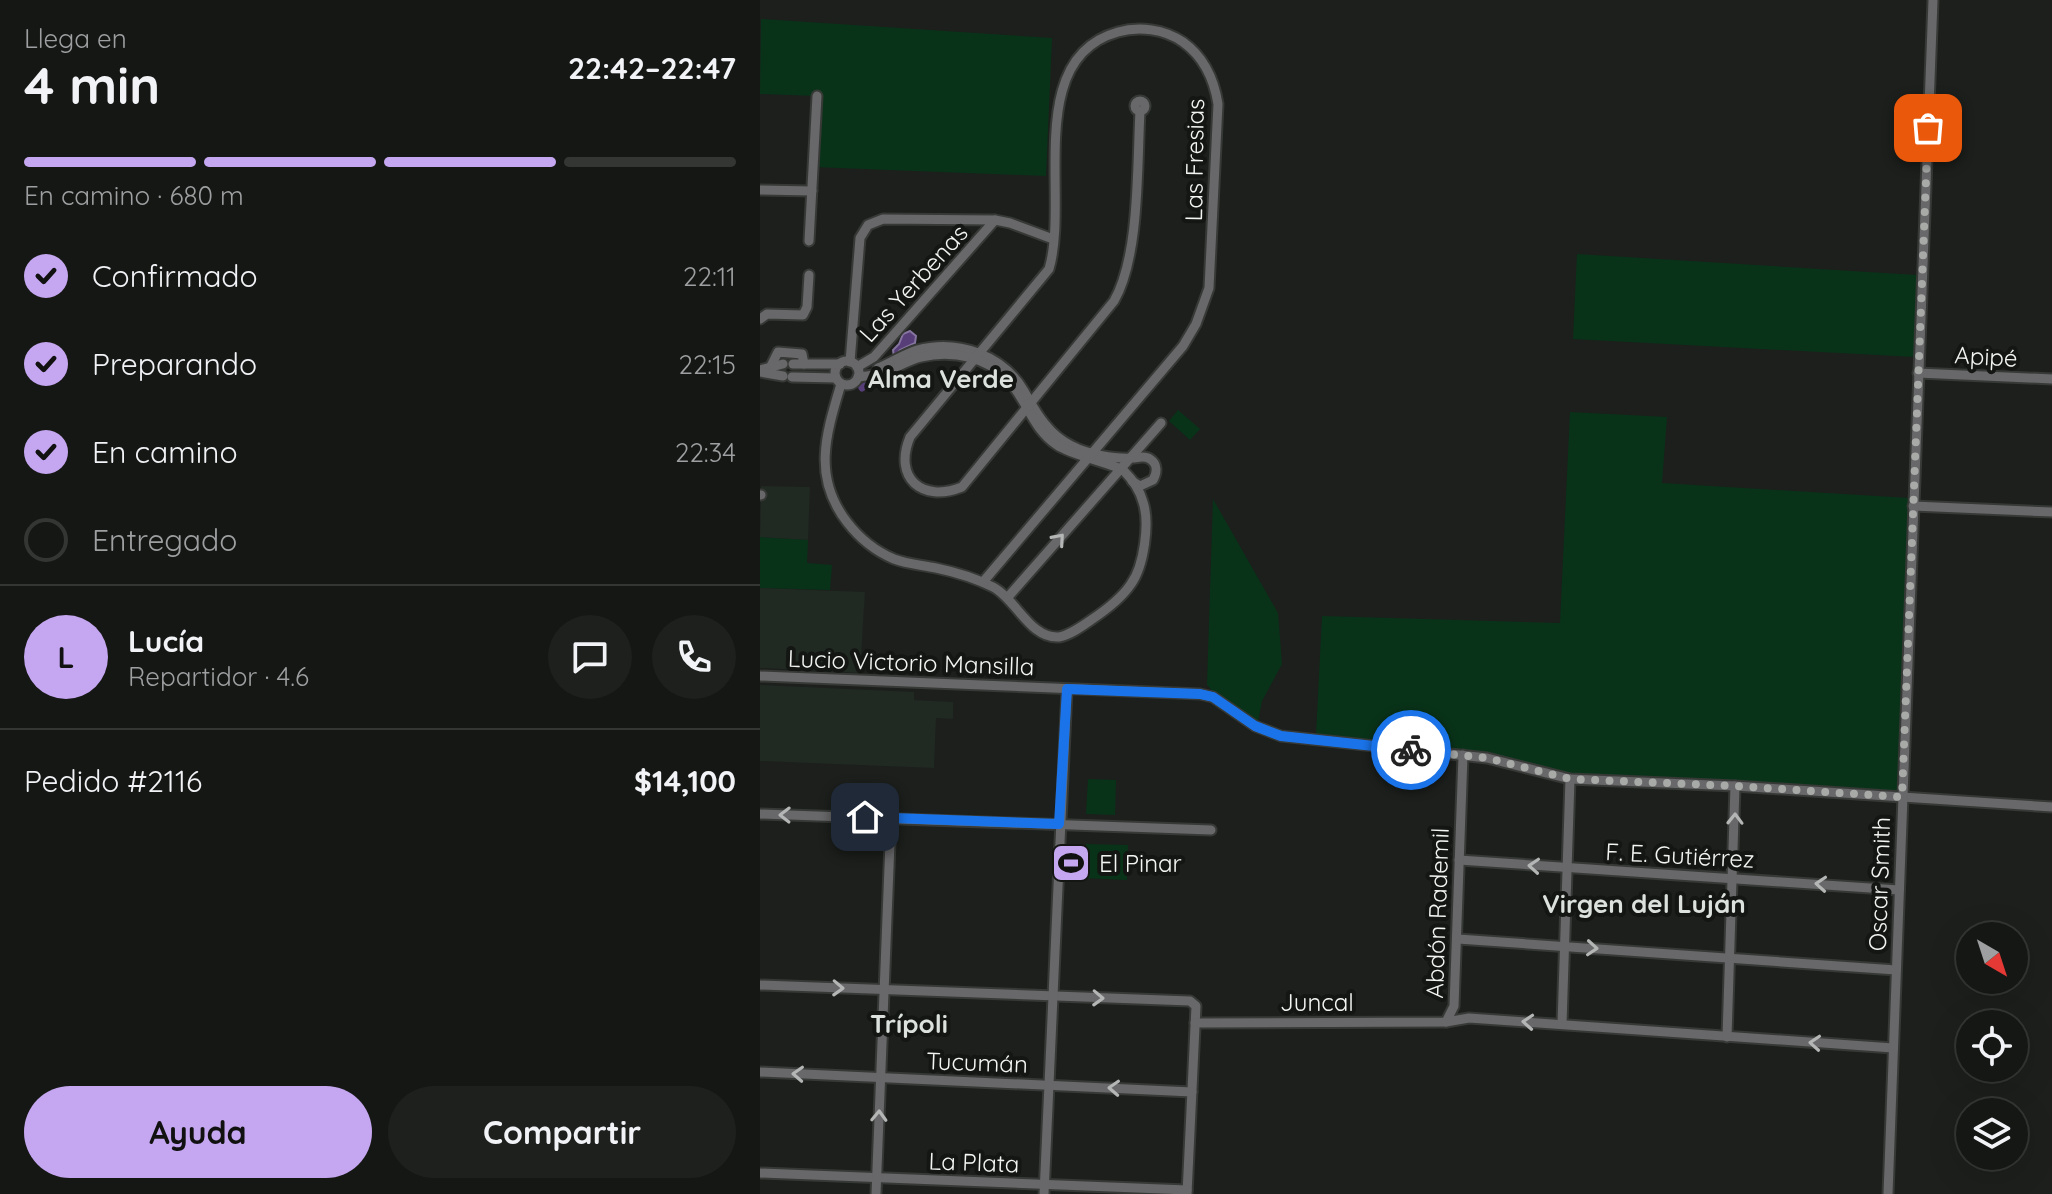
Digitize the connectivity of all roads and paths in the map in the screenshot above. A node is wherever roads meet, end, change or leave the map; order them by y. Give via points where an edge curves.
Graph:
1 (1933, 0) edge
2 (817, 96) dead end
3 (1140, 111) dead end
4 (760, 190) edge
5 (812, 191) junction
6 (995, 220) junction
7 (1053, 239) junction
8 (809, 241) dead end
9 (809, 275) dead end
10 (760, 319) edge
11 (976, 356) junction
12 (804, 364) junction
13 (771, 366) junction
14 (853, 368) junction
15 (760, 371) edge
16 (1918, 373) junction
17 (2052, 379) edge
18 (838, 381) junction
19 (1029, 407) junction
20 (1161, 423) dead end
21 (1091, 456) junction
22 (1133, 458) junction
23 (1121, 468) junction
24 (1130, 480) junction
25 (1913, 506) junction
26 (2052, 512) edge
27 (983, 582) junction
28 (1008, 597) junction
29 (760, 676) edge
30 (1067, 689) junction
31 (1463, 755) junction
32 (1570, 779) junction
33 (1735, 786) junction
34 (1902, 797) junction
35 (2052, 807) edge
36 (760, 814) edge
37 (891, 817) junction
38 (1059, 824) junction
39 (1211, 830) dead end
40 (1459, 860) junction
41 (1567, 868) junction
42 (1733, 877) junction
43 (1899, 890) junction
44 (1458, 939) junction
45 (1564, 946) junction
46 (1730, 958) junction
47 (1896, 970) junction
48 (760, 985) edge
49 (884, 990) junction
50 (1052, 997) junction
51 (1446, 1022) junction
52 (1195, 1023) junction
53 (1562, 1024) junction
54 (1727, 1037) junction
55 (1893, 1048) junction
56 (760, 1072) edge
57 (881, 1078) junction
58 (1048, 1084) junction
59 (1192, 1092) junction
60 (760, 1173) edge
61 (877, 1179) junction
62 (1044, 1189) edge
63 (1187, 1192) edge
64 (876, 1194) edge
65 (1888, 1194) edge

1 - 16 street, Oscar Smith
2 - 5 street
3 - 19 street via 1131,258 1122,288
4 - 5 street
5 - 8 street
6 - 7 street
6 - 14 street, Las Yerbenas via 874,357
6 - 14 street via 883,219 868,225 860,238
7 - 11 street, Las Fresias via 1049,269
7 - 21 street, Las Fresias via 1059,99 1068,73 1076,59 1105,35 1134,29 1168,33 1197,55 1210,74 1218,104 1209,288 1183,346
9 - 10 street via 807,307 801,316 767,314
11 - 14 street via 937,347 877,369
11 - 19 street via 994,359 1016,379
11 - 19 street, Las Fresias via 910,437 904,452 910,479 937,493 962,487
12 - 13 street
12 - 13 street via 802,354 778,352
12 - 14 street
13 - 15 street
14 - 18 street via 836,369
14 - 18 street via 851,385
15 - 18 street
16 - 17 street, Apipé
16 - 25 street, Oscar Smith
18 - 27 street via 824,457 837,508 868,545 895,559
19 - 21 street via 1054,444
20 - 22 street
21 - 22 street
21 - 23 street
21 - 27 street, Las Fresias
22 - 23 street
22 - 24 street
22 - 24 street via 1150,459 1156,472 1140,486
23 - 24 street
28 -> 23 street
24 - 28 street via 1145,511 1142,557 1133,582 1119,599 1061,637 1036,629
25 - 26 street
25 - 34 street, Oscar Smith
27 - 28 street
29 - 30 street, Lucio Victorio Mansilla
30 - 31 street, Lucio Victorio Mansilla via 1200,694 1281,736
30 - 38 street
31 - 32 street, Lucio Victorio Mansilla
31 - 40 street, Abdón Rademil
32 - 33 street, Lucio Victorio Mansilla
32 - 41 street
33 - 34 street, Lucio Victorio Mansilla
42 -> 33 street
34 - 35 street, Lucio Victorio Mansilla
34 - 43 street, Oscar Smith
37 -> 36 street
37 - 38 street
37 - 49 street
38 - 39 street
38 - 50 street
41 -> 40 street, F. E. Gutiérrez
40 - 44 street, Abdón Rademil
41 - 42 street, F. E. Gutiérrez
41 - 45 street
43 -> 42 street, F. E. Gutiérrez
42 - 46 street
43 - 47 street, Oscar Smith
44 - 45 street
44 - 51 street, Abdón Rademil via 1454,1006
45 -> 46 street
45 - 53 street
46 - 47 street
46 - 54 street
47 - 55 street, Oscar Smith
48 -> 49 street
49 - 50 street
49 - 57 street
50 -> 52 street via 1190,1001 1196,1006
50 - 58 street
51 - 52 street, Juncal
53 -> 51 street, Juncal via 1469,1018
52 - 59 street
53 - 54 street, Juncal
55 -> 54 street, Juncal
55 - 65 street, Oscar Smith
57 -> 56 street, Tucumán
57 - 58 street, Tucumán
61 -> 57 street
59 -> 58 street, Tucumán
58 - 62 street
59 - 63 street
60 - 61 street, La Plata
61 - 62 street, La Plata
61 - 64 street
62 - 63 street, La Plata

